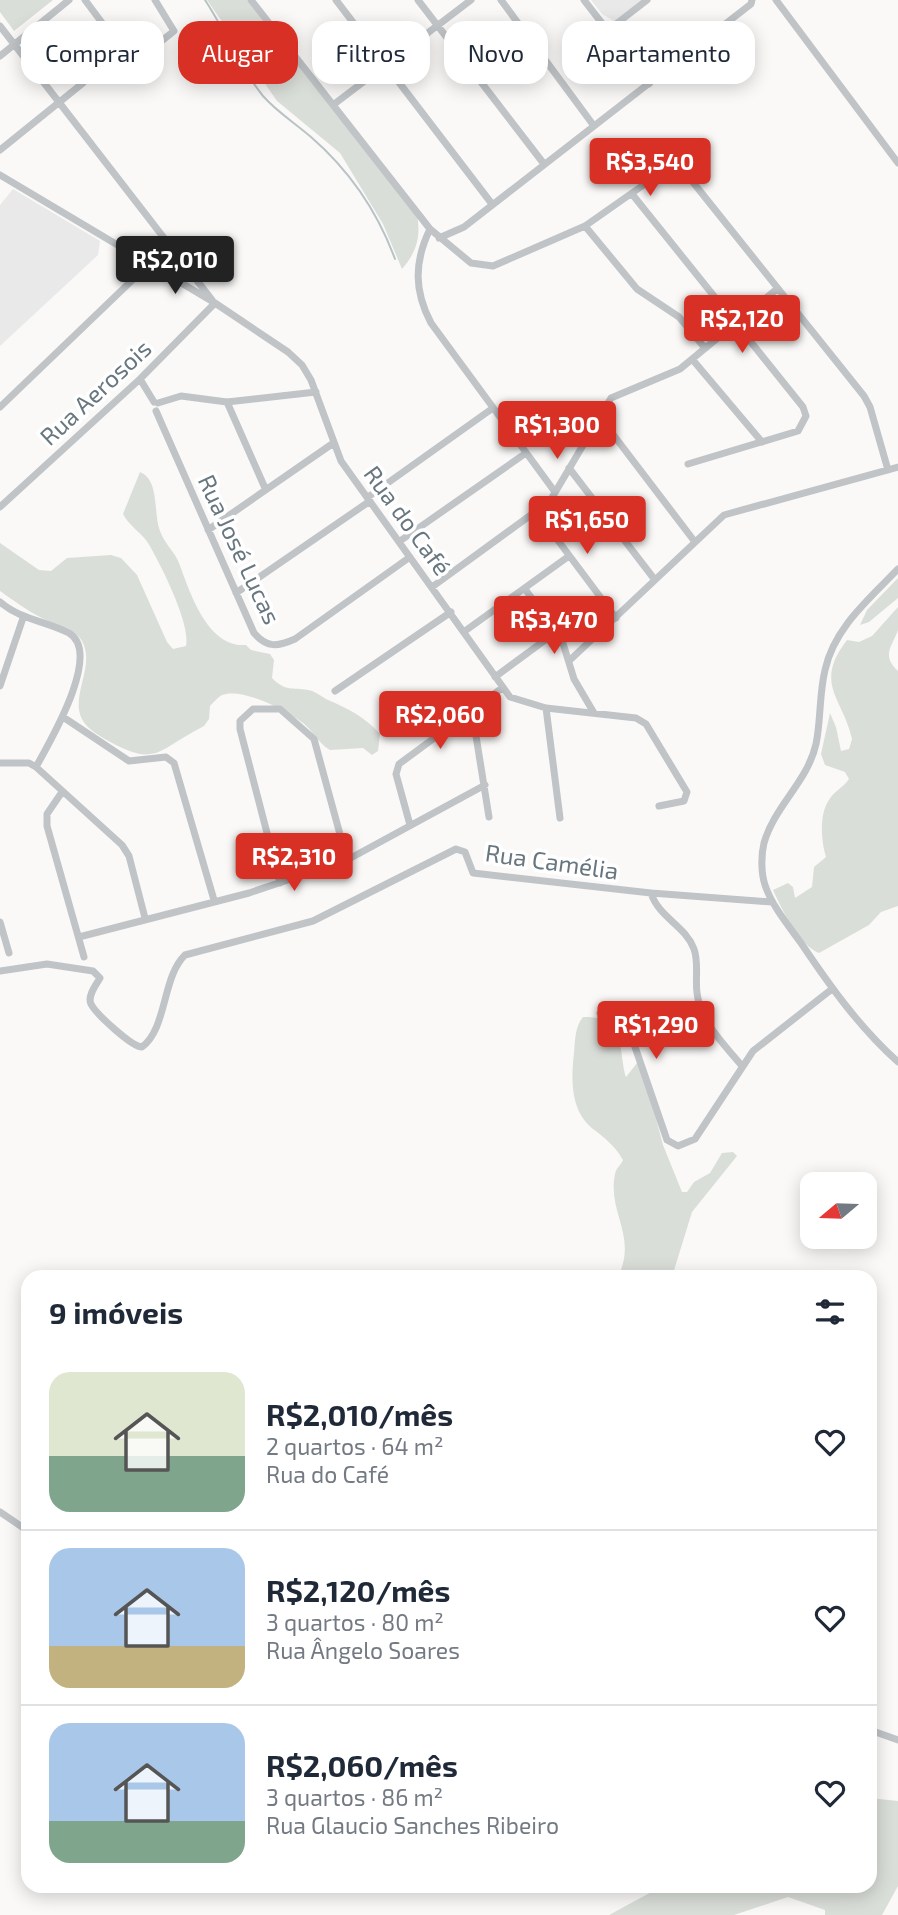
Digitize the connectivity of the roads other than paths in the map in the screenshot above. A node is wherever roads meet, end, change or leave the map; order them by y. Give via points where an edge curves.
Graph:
1 (69, 0) edge
2 (85, 0) edge
3 (155, 0) edge
4 (251, 0) edge
5 (336, 0) edge
6 (418, 0) edge
7 (471, 0) edge
8 (501, 0) edge
9 (584, 0) edge
10 (647, 0) edge
11 (752, 0) edge
12 (776, 0) edge
13 (352, 21) edge
14 (600, 21) edge
15 (620, 21) edge
16 (729, 21) edge
17 (0, 26) edge
18 (439, 26) junction
19 (430, 33) edge
20 (14, 45) junction
21 (0, 56) edge
22 (82, 84) edge
23 (361, 84) edge
24 (400, 84) edge
25 (649, 84) edge
26 (59, 104) junction
27 (334, 105) junction
28 (594, 125) junction
29 (699, 146) dead end
30 (0, 150) edge
31 (676, 161) junction
32 (898, 163) edge
33 (544, 164) junction
34 (0, 175) edge
35 (632, 194) junction
36 (492, 204) junction
37 (585, 226) junction
38 (430, 229) junction
39 (439, 238) junction
40 (183, 260) junction
41 (148, 265) junction
42 (167, 275) junction
43 (777, 289) junction
44 (215, 303) junction
45 (734, 323) junction
46 (704, 347) junction
47 (692, 359) junction
48 (140, 379) junction
49 (316, 392) junction
50 (227, 402) junction
51 (157, 406) junction
52 (0, 407) edge
53 (493, 408) junction
54 (599, 416) junction
55 (762, 442) junction
56 (332, 444) junction
57 (526, 453) junction
58 (688, 464) dead end
59 (898, 467) edge
60 (569, 468) junction
61 (888, 470) junction
62 (265, 488) junction
63 (555, 492) junction
64 (369, 499) junction
65 (0, 507) edge
66 (536, 511) junction
67 (208, 530) junction
68 (400, 541) junction
69 (695, 542) junction
70 (569, 556) junction
71 (410, 557) junction
72 (898, 569) edge
73 (655, 580) junction
74 (432, 586) junction
75 (525, 589) junction
76 (236, 593) junction
77 (0, 602) edge
78 (451, 612) junction
79 (23, 618) junction
80 (616, 618) junction
81 (465, 631) junction
82 (556, 632) junction
83 (570, 660) junction
84 (495, 677) junction
85 (0, 687) edge
86 (502, 688) junction
87 (335, 691) dead end
88 (546, 708) junction
89 (472, 711) junction
90 (594, 713) junction
91 (63, 717) junction
92 (0, 763) edge
93 (36, 767) junction
94 (485, 785) junction
95 (62, 792) junction
96 (659, 806) dead end
97 (489, 817) dead end
98 (560, 818) dead end
99 (410, 825) junction
100 (347, 860) junction
101 (280, 883) junction
102 (651, 893) junction
103 (214, 900) junction
104 (772, 902) junction
105 (145, 918) junction
106 (0, 926) edge
107 (79, 937) junction
108 (9, 953) dead end
109 (84, 957) dead end
110 (0, 971) edge
111 (832, 989) junction
112 (600, 1013) dead end
113 (898, 1062) edge
114 (742, 1066) junction
115 (0, 1512) edge
116 (21, 1526) edge
117 (877, 1732) edge
118 (898, 1740) edge

1 - 20 street
2 - 3 street via 133,60 174,31
4 - 27 street
5 - 13 street
6 - 18 street
7 - 18 street
8 - 28 street
9 - 14 street
10 - 15 street
11 - 16 street
12 - 32 street
17 - 20 street
18 - 19 street
18 - 33 street
20 - 21 street
20 - 26 street
22 - 26 street
23 - 27 street
24 - 36 street
25 - 28 street
26 - 30 street
26 - 40 street
27 - 38 street
28 - 33 street
29 - 31 street
31 - 35 street
31 - 43 street
33 - 36 street
34 - 41 street, Rua do Café
35 - 37 street
35 - 45 street
36 - 39 street via 464,228
37 - 39 street via 485,267 457,255
37 - 46 street via 637,289 679,317
38 - 39 street
38 - 53 street via 418,267 421,304
40 - 42 street
40 - 44 street
41 - 42 street, Rua do Café
41 - 52 street
42 - 44 street, Rua do Café
43 - 45 street
43 - 61 street via 864,396
44 - 48 street, Rua Aerosois
44 - 49 street, Rua do Café via 288,352 302,365
45 - 46 street
45 - 55 street via 806,416 798,431
46 - 47 street
47 - 54 street via 668,374 619,392
47 - 55 street
48 - 51 street, Rua José Lucas
48 - 65 street, Rua Aerosois
49 - 50 street
49 - 56 street, Rua do Café
50 - 51 street via 181,396
50 - 62 street
51 - 67 street, Rua José Lucas
53 - 57 street
53 - 64 street
54 - 60 street
54 - 69 street
55 - 58 street
56 - 62 street
56 - 64 street, Rua do Café
57 - 63 street
57 - 68 street
59 - 61 street
60 - 63 street
60 - 73 street
61 - 69 street via 735,510 713,523
62 - 67 street
63 - 66 street
64 - 68 street, Rua do Café
64 - 76 street
66 - 70 street
66 - 74 street
67 - 76 street, Rua José Lucas
68 - 71 street, Rua do Café
69 - 73 street
70 - 75 street
70 - 80 street
71 - 74 street, Rua do Café
71 - 76 street, Rua José Lucas via 282,645 261,641
72 - 104 street via 844,627 831,648 816,746 764,843 764,882
73 - 80 street
74 - 78 street, Rua do Café
75 - 81 street
75 - 82 street
77 - 79 street
78 - 81 street, Rua do Café
78 - 87 street
79 - 85 street
79 - 91 street via 77,640 81,662
80 - 83 street
81 - 84 street, Rua do Café
82 - 83 street
82 - 84 street
83 - 90 street via 574,679
84 - 86 street, Rua do Café
86 - 88 street, Rua do Café via 520,703
86 - 89 street
88 - 90 street, Rua do Café
88 - 98 street
89 - 94 street
89 - 99 street via 396,769
90 - 96 street, Rua do Café via 636,718 646,724 687,792 684,802
91 - 93 street
91 - 103 street via 129,761 166,757 174,763
92 - 93 street
93 - 95 street
94 - 97 street
94 - 99 street
95 - 105 street via 126,850
95 - 107 street via 47,814 47,826
99 - 100 street
100 - 101 street
100 - 101 street via 314,739 280,709 253,709 240,721 240,729
101 - 103 street
102 - 104 street, Rua Camélia
102 - 110 street, Rua Camélia via 473,873 465,852 456,849 313,921 186,955 176,964 153,1034 142,1047 132,1044 92,1006 90,996 100,978 93,971 47,964
102 - 114 street via 659,912 688,937 697,961 699,1007
103 - 105 street
104 - 111 street
105 - 107 street
106 - 108 street
107 - 109 street
111 - 113 street via 864,1030
111 - 114 street via 753,1051
112 - 114 street via 634,1044 667,1140 678,1146 695,1139
115 - 116 street
117 - 118 street

